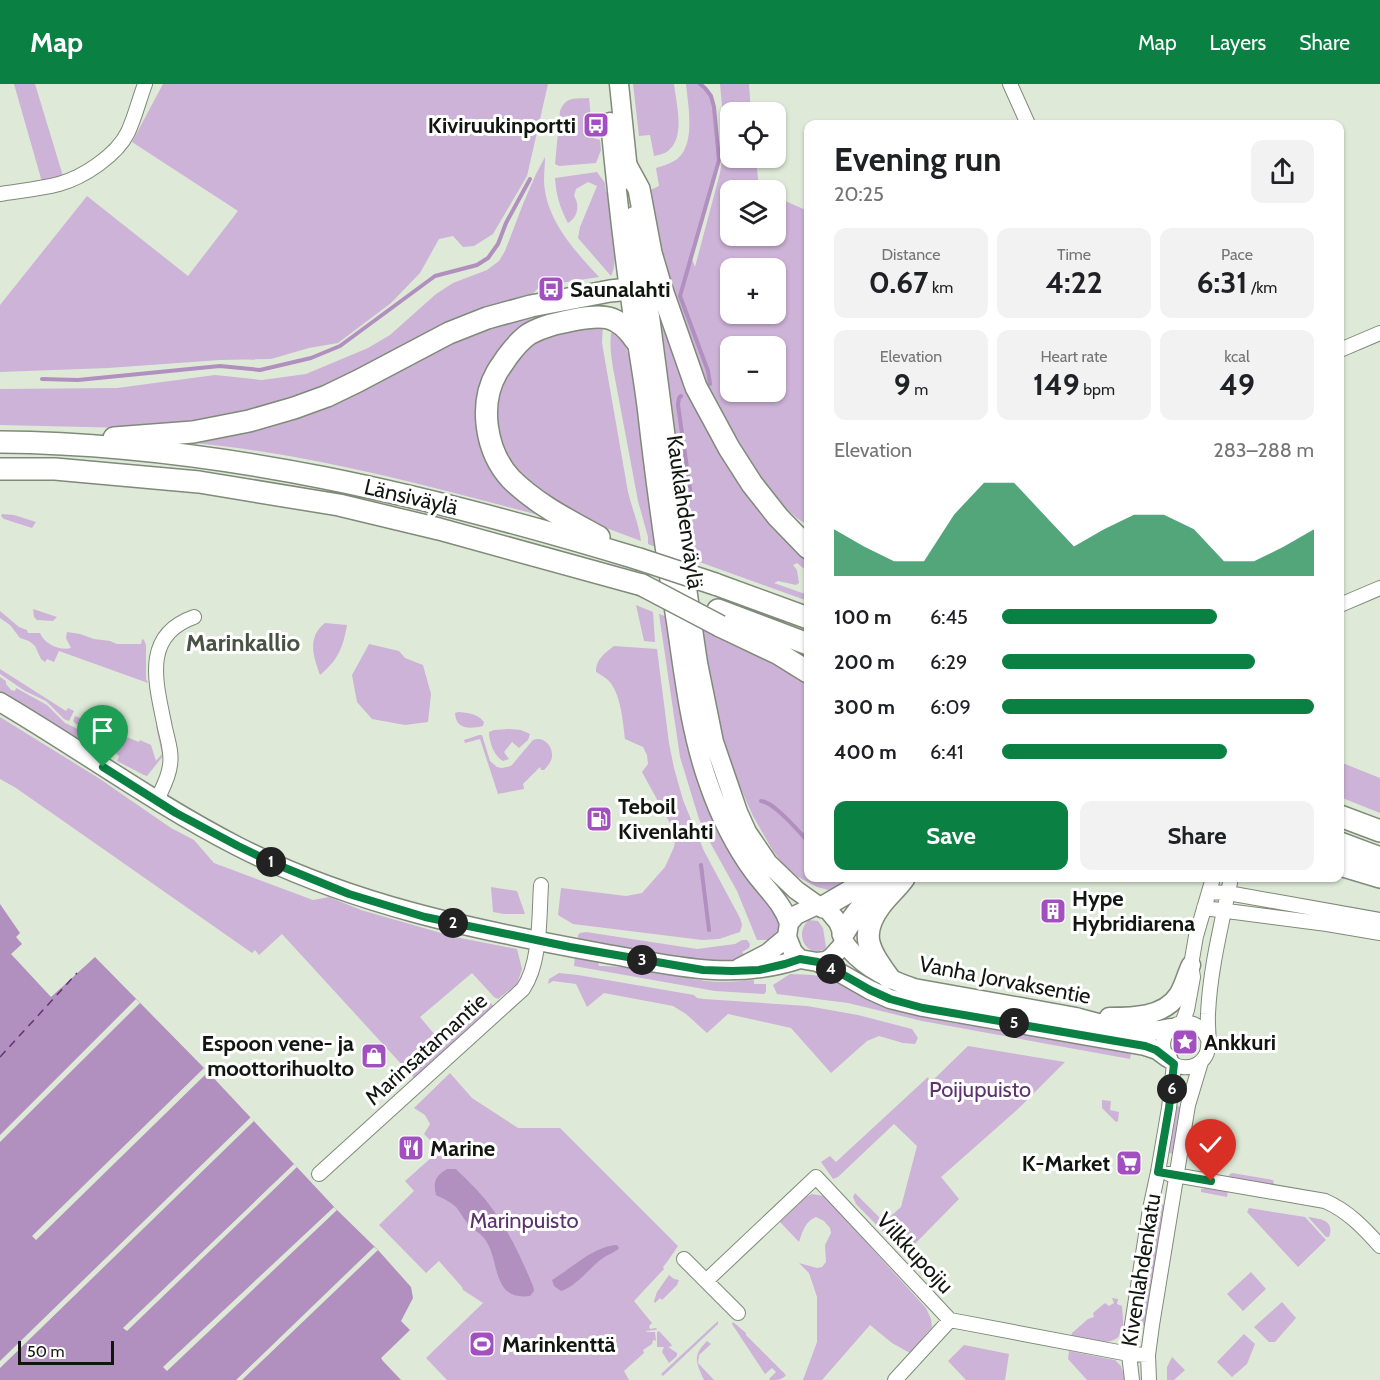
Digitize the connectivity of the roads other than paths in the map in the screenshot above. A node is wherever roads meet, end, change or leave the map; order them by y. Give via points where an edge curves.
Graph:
1 (145, 84) edge
2 (606, 84) edge
3 (619, 84) edge
4 (1010, 84) edge
5 (1026, 120) edge
6 (618, 138) junction
7 (627, 167) joint
8 (628, 190) junction
9 (0, 194) edge
10 (629, 290) junction
11 (648, 302) junction
12 (1380, 333) edge
13 (636, 341) junction
14 (1344, 348) edge
15 (0, 442) edge
16 (56, 442) junction
17 (0, 469) edge
18 (804, 544) edge
19 (639, 559) junction
20 (1380, 588) edge
21 (1344, 603) edge
22 (194, 617) dead end
23 (804, 617) edge
24 (719, 618) junction
25 (804, 643) edge
26 (804, 670) edge
27 (0, 702) edge
28 (157, 800) junction
29 (1344, 818) edge
30 (1380, 831) edge
31 (1344, 844) edge
32 (1380, 858) edge
33 (1344, 866) edge
34 (1380, 877) edge
35 (859, 882) edge
36 (890, 882) edge
37 (901, 882) edge
38 (1212, 882) edge
39 (1230, 882) edge
40 (541, 885) dead end
41 (1209, 892) junction
42 (1228, 893) junction
43 (820, 906) junction
44 (1204, 908) junction
45 (1224, 911) junction
46 (1380, 920) edge
47 (788, 930) junction
48 (1380, 933) edge
49 (843, 938) junction
50 (537, 941) junction
51 (808, 961) junction
52 (1191, 965) junction
53 (732, 971) junction
54 (889, 978) junction
55 (1076, 1017) junction
56 (1177, 1025) junction
57 (1208, 1039) junction
58 (1171, 1061) junction
59 (1201, 1062) junction
60 (1158, 1172) junction
61 (319, 1174) dead end
62 (1178, 1176) junction
63 (1380, 1246) edge
64 (684, 1259) dead end
65 (706, 1281) junction
66 (738, 1313) dead end
67 (950, 1320) junction
68 (1129, 1354) junction
69 (1148, 1355) junction
70 (895, 1380) edge
71 (1132, 1380) edge
72 (1149, 1380) edge

1 - 9 street via 128,131 108,157 60,184
2 - 6 main road, Kauklahdenväylä
3 - 6 main road, Kauklahdenväylä
4 - 5 street
6 - 7 main road, Kauklahdenväylä
6 - 8 main road, Kauklahdenväylä
7 - 8 highway
8 - 10 main road, Kauklahdenväylä
8 - 11 main road, Kauklahdenväylä
8 - 18 highway via 696,387 752,484
10 - 11 highway
10 - 13 main road, Kauklahdenväylä
10 - 16 highway via 531,306 487,318 449,333 327,396 249,421 193,432
11 - 43 main road, Kauklahdenväylä via 698,663 714,742 747,832 768,863
12 - 14 street
13 - 19 highway via 627,327 603,317 556,324 528,335 496,373 486,426 498,459 529,495
13 - 47 main road, Kauklahdenväylä via 687,698 698,748 721,814 754,872 777,898 786,914
15 - 16 highway, Länsiväylä
16 - 19 highway, Länsiväylä via 200,456 339,480 545,530
17 - 24 highway, Länsiväylä, bridge via 55,469 199,483 339,506 642,585
19 - 23 highway, Länsiväylä, bridge
20 - 21 street
22 - 28 street via 173,627 158,647 155,669 170,766
24 - 25 highway
24 - 26 highway
27 - 28 main road
28 - 50 main road via 238,846 349,894 425,917
29 - 30 highway
31 - 32 highway
33 - 34 highway
35 - 43 highway via 852,890
36 - 49 highway via 865,903 850,921
37 - 54 highway via 880,906 868,930 870,947
38 - 41 street
39 - 42 street
40 - 50 street, Marinsatamantie
41 - 42 street
41 - 44 street
42 - 45 street
42 - 46 street
43 - 47 main road via 796,915
43 - 49 main road via 833,914
44 - 45 street
44 - 52 street
45 - 48 street
45 - 57 street via 1209,997
47 - 51 main road via 793,952
47 - 53 main road via 768,953
49 - 51 main road via 842,947 826,961
49 - 54 main road, Vanha Jorvaksentie via 858,959
50 - 53 main road via 688,968
50 - 61 street, Marinsatamantie via 535,963 523,989
51 - 53 main road
51 - 58 main road, Vanha Jorvaksentie via 890,999 937,1011 1145,1046
52 - 55 main road via 1179,994 1158,1011 1130,1017
52 - 56 street via 1187,1010
54 - 55 main road, Vanha Jorvaksentie via 924,990
55 - 56 main road, Vanha Jorvaksentie via 1150,1032
56 - 57 street via 1198,1026
56 - 58 street via 1164,1040
57 - 59 street via 1209,1047
58 - 59 street via 1185,1067
58 - 60 street, Kivenlahdenkatu via 1169,1108
59 - 62 street, Kivenlahdenkatu via 1190,1098
60 - 62 street
60 - 68 street, Kivenlahdenkatu
62 - 63 street via 1325,1201 1354,1219
62 - 69 street, Kivenlahdenkatu
64 - 65 street
65 - 66 street
65 - 67 street, Vilkkupoiju via 816,1177
67 - 68 street, Vilkkupoiju
67 - 70 street
68 - 69 street, Vilkkupoiju
68 - 71 street, Kivenlahdenkatu
69 - 72 street, Kivenlahdenkatu

